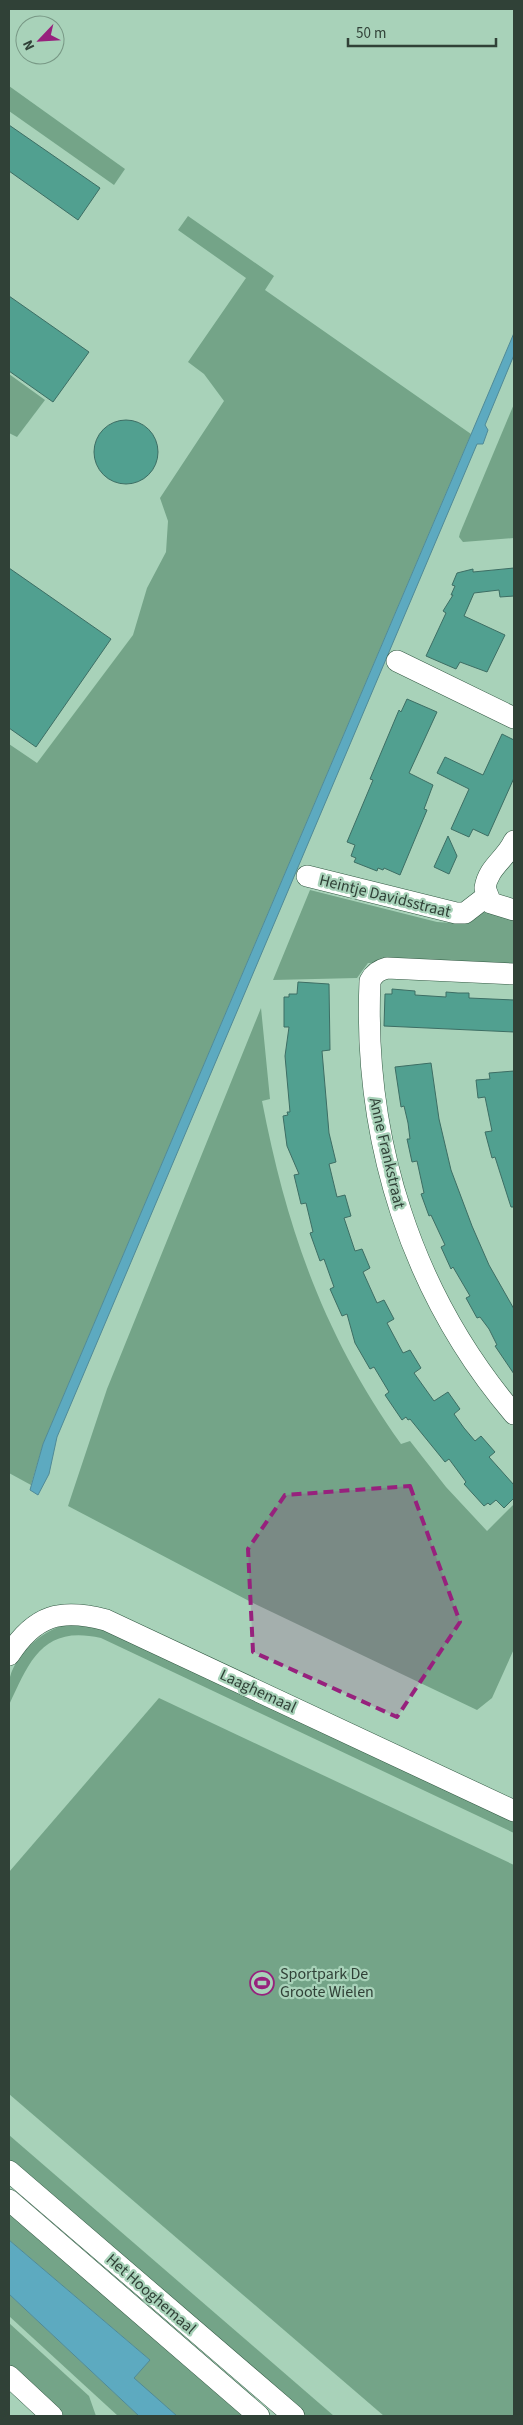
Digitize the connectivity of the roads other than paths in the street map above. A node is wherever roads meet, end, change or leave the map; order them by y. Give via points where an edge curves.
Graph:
1 (397, 661) dead end
2 (514, 718) edge
3 (514, 841) edge
4 (307, 876) dead end
5 (487, 896) junction
6 (514, 910) edge
7 (514, 974) edge
8 (514, 1414) edge
9 (9, 1655) edge
10 (514, 1811) edge
11 (9, 2171) edge
12 (9, 2200) edge
13 (9, 2376) edge
14 (52, 2416) edge
15 (259, 2416) edge
16 (294, 2416) edge

1 - 2 street
3 - 5 street via 508,854 493,866 486,882
4 - 5 street, Heintje Davidsstraat via 456,913 465,913
5 - 6 street via 491,903
7 - 8 street, Anne Frankstraat via 379,970 370,981 368,1026 376,1118 400,1211 435,1295 458,1335
9 - 10 street, Laaghemaal via 32,1627 50,1618 83,1614 106,1620
11 - 16 street, Het Hooghemaal
12 - 15 street, Het Hooghemaal
13 - 14 street

